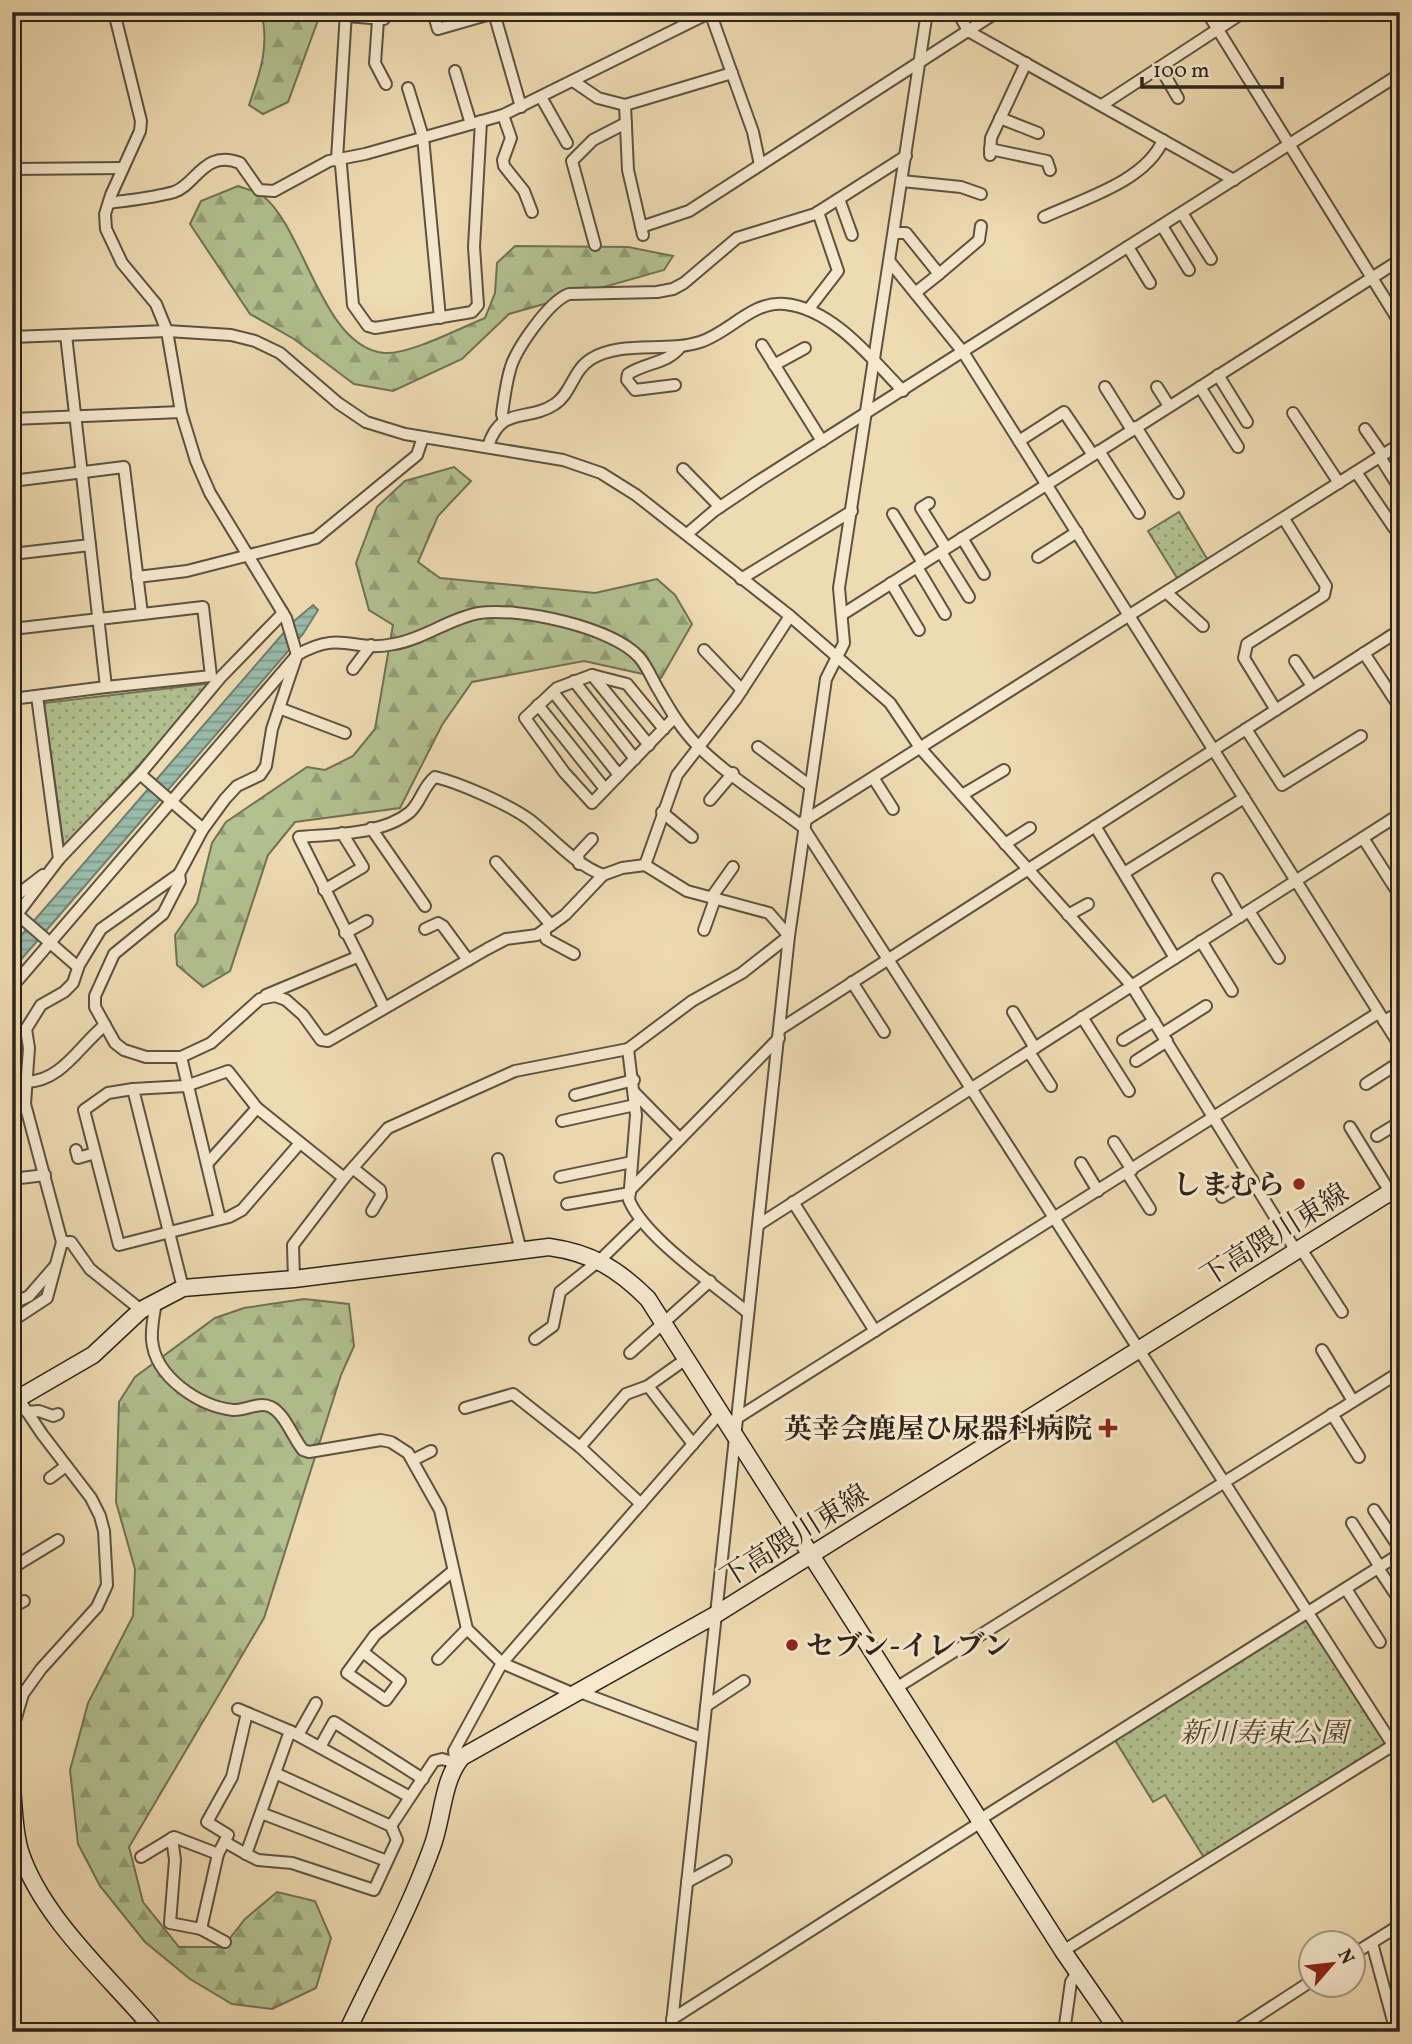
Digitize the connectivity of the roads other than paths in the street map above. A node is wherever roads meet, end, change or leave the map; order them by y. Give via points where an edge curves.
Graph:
1 (114, 12) edge
2 (432, 12) edge
3 (711, 12) edge
4 (927, 12) edge
5 (958, 12) edge
6 (997, 12) edge
7 (1207, 12) edge
8 (1244, 12) edge
9 (346, 14) edge
10 (457, 18) edge
11 (1217, 29) junction
12 (968, 31) junction
13 (1026, 63) junction
14 (919, 64) junction
15 (1160, 67) junction
16 (456, 71) dead end
17 (732, 73) junction
18 (1400, 75) edge
19 (573, 81) junction
20 (386, 83) dead end
21 (408, 88) dead end
22 (541, 97) junction
23 (1178, 97) dead end
24 (625, 105) junction
25 (1102, 105) junction
26 (521, 107) junction
27 (503, 116) junction
28 (1000, 118) junction
29 (476, 122) junction
30 (626, 123) junction
31 (1038, 133) dead end
32 (423, 137) junction
33 (1163, 140) junction
34 (567, 143) dead end
35 (1289, 145) junction
36 (906, 156) junction
37 (337, 159) junction
38 (760, 166) junction
39 (123, 168) junction
40 (12, 169) edge
41 (1050, 170) dead end
42 (530, 176) dead end
43 (1234, 180) junction
44 (902, 181) junction
45 (520, 187) junction
46 (981, 194) dead end
47 (839, 199) junction
48 (109, 204) junction
49 (532, 212) dead end
50 (818, 212) junction
51 (1182, 213) junction
52 (1044, 217) dead end
53 (981, 226) dead end
54 (1162, 226) junction
55 (894, 233) junction
56 (852, 235) dead end
57 (595, 245) dead end
58 (1128, 247) junction
59 (1211, 259) dead end
60 (1400, 260) edge
61 (890, 261) junction
62 (1189, 270) dead end
63 (939, 274) junction
64 (1371, 278) junction
65 (1150, 283) dead end
66 (915, 293) junction
67 (808, 310) junction
68 (440, 318) junction
69 (1400, 323) edge
70 (167, 331) junction
71 (66, 335) junction
72 (12, 337) edge
73 (762, 345) dead end
74 (681, 346) junction
75 (805, 348) dead end
76 (963, 352) junction
77 (875, 363) junction
78 (774, 365) junction
79 (1218, 375) junction
80 (675, 385) dead end
81 (1105, 387) dead end
82 (1157, 387) dead end
83 (1200, 387) junction
84 (903, 391) junction
85 (1169, 406) junction
86 (181, 412) junction
87 (867, 413) junction
88 (1293, 413) dead end
89 (75, 416) junction
90 (12, 419) edge
91 (504, 421) junction
92 (1247, 422) dead end
93 (1134, 428) junction
94 (1364, 429) dead end
95 (423, 437) junction
96 (822, 441) junction
97 (1019, 441) junction
98 (1400, 444) edge
99 (488, 446) junction
100 (1238, 447) dead end
101 (1096, 453) junction
102 (1381, 456) junction
103 (683, 469) dead end
104 (82, 472) junction
105 (1356, 472) junction
106 (12, 481) edge
107 (1339, 483) junction
108 (1046, 484) junction
109 (1400, 489) edge
110 (1178, 493) dead end
111 (929, 503) dead end
112 (720, 507) junction
113 (852, 511) junction
114 (1139, 513) dead end
115 (893, 514) dead end
116 (1284, 519) junction
117 (1400, 525) edge
118 (1077, 532) junction
119 (687, 534) junction
120 (962, 538) junction
121 (90, 545) junction
122 (943, 550) junction
123 (12, 554) edge
124 (250, 556) junction
125 (1038, 557) dead end
126 (920, 565) junction
127 (984, 573) dead end
128 (137, 576) junction
129 (741, 579) junction
130 (891, 583) junction
131 (1167, 593) junction
132 (969, 597) dead end
133 (142, 614) junction
134 (843, 614) junction
135 (945, 614) dead end
136 (284, 615) junction
137 (790, 616) junction
138 (1130, 617) junction
139 (99, 619) junction
140 (1203, 626) dead end
141 (12, 629) edge
142 (919, 630) dead end
143 (1400, 630) edge
144 (371, 645) junction
145 (704, 650) dead end
146 (296, 652) junction
147 (1364, 653) junction
148 (836, 656) junction
149 (1295, 661) dead end
150 (353, 669) dead end
151 (592, 674) junction
152 (216, 677) junction
153 (574, 681) junction
154 (1312, 686) junction
155 (107, 687) junction
156 (741, 691) junction
157 (553, 692) junction
158 (37, 696) junction
159 (12, 699) edge
160 (538, 705) junction
161 (279, 708) junction
162 (1400, 708) edge
163 (1276, 710) junction
164 (674, 719) junction
165 (664, 729) junction
166 (1245, 729) junction
167 (345, 733) dead end
168 (1361, 736) dead end
169 (649, 745) junction
170 (699, 747) junction
171 (758, 747) dead end
172 (921, 749) junction
173 (1214, 749) junction
174 (635, 759) junction
175 (1004, 770) dead end
176 (733, 773) junction
177 (619, 775) junction
178 (144, 778) junction
179 (874, 779) junction
180 (810, 785) junction
181 (605, 789) junction
182 (961, 795) junction
183 (1244, 798) junction
184 (710, 800) dead end
185 (170, 801) junction
186 (893, 809) dead end
187 (662, 812) junction
188 (1400, 814) edge
189 (803, 824) junction
190 (1095, 826) junction
191 (372, 828) junction
192 (1030, 828) dead end
193 (203, 829) junction
194 (342, 833) junction
195 (692, 837) dead end
196 (1363, 838) junction
197 (592, 839) dead end
198 (1004, 844) junction
199 (59, 859) junction
200 (496, 862) dead end
201 (579, 864) junction
202 (645, 865) junction
203 (733, 867) dead end
204 (51, 870) junction
205 (1027, 870) junction
206 (1124, 873) junction
207 (179, 874) junction
208 (603, 875) junction
209 (1218, 879) dead end
210 (1295, 882) junction
211 (324, 890) junction
212 (1400, 896) edge
213 (713, 898) junction
214 (12, 899) edge
215 (1088, 904) dead end
216 (425, 906) dead end
217 (1245, 914) junction
218 (1068, 915) junction
219 (18, 919) edge
220 (367, 921) dead end
221 (548, 928) junction
222 (425, 929) dead end
223 (704, 930) dead end
224 (345, 933) junction
225 (789, 936) junction
226 (1201, 941) junction
227 (49, 942) junction
228 (574, 954) dead end
229 (357, 957) junction
230 (1175, 958) junction
231 (1279, 958) dead end
232 (468, 960) junction
233 (886, 960) junction
234 (78, 967) junction
235 (313, 967) dead end
236 (852, 982) junction
237 (1132, 986) junction
238 (12, 987) edge
239 (271, 991) junction
240 (1232, 991) dead end
241 (260, 999) junction
242 (1206, 1006) dead end
243 (384, 1007) junction
244 (1013, 1012) dead end
245 (1400, 1012) edge
246 (1082, 1017) junction
247 (1381, 1017) junction
248 (1154, 1021) junction
249 (105, 1025) junction
250 (26, 1029) junction
251 (12, 1030) edge
252 (884, 1032) dead end
253 (779, 1034) junction
254 (1164, 1038) junction
255 (1123, 1040) dead end
256 (1400, 1046) edge
257 (628, 1049) junction
258 (1032, 1050) junction
259 (181, 1057) junction
260 (1136, 1061) dead end
261 (1400, 1062) edge
262 (634, 1080) junction
263 (26, 1082) junction
264 (1366, 1084) dead end
265 (186, 1086) junction
266 (1051, 1086) dead end
267 (971, 1089) junction
268 (133, 1090) junction
269 (1129, 1091) dead end
270 (635, 1092) junction
271 (575, 1095) dead end
272 (635, 1105) junction
273 (257, 1108) junction
274 (1214, 1117) junction
275 (562, 1121) dead end
276 (1400, 1122) edge
277 (1350, 1126) dead end
278 (1377, 1136) dead end
279 (680, 1139) junction
280 (1114, 1142) dead end
281 (300, 1143) junction
282 (76, 1150) dead end
283 (95, 1153) junction
284 (498, 1159) dead end
285 (632, 1162) junction
286 (1081, 1163) dead end
287 (206, 1164) junction
288 (354, 1169) junction
289 (1129, 1171) junction
290 (45, 1175) junction
291 (560, 1177) dead end
292 (344, 1178) junction
293 (12, 1179) edge
294 (1252, 1180) junction
295 (1395, 1189) edge
296 (631, 1191) junction
297 (1098, 1191) junction
298 (1223, 1197) dead end
299 (793, 1202) junction
300 (567, 1204) dead end
301 (1150, 1209) dead end
302 (372, 1211) dead end
303 (220, 1219) junction
304 (1054, 1219) junction
305 (640, 1220) junction
306 (758, 1224) junction
307 (169, 1232) junction
308 (62, 1242) junction
309 (1298, 1250) junction
310 (521, 1251) junction
311 (600, 1260) junction
312 (57, 1264) junction
313 (294, 1279) junction
314 (710, 1281) junction
315 (183, 1288) junction
316 (156, 1302) junction
317 (12, 1304) edge
318 (141, 1310) junction
319 (747, 1312) junction
320 (1342, 1312) dead end
321 (18, 1313) edge
322 (12, 1321) edge
323 (663, 1323) junction
324 (875, 1332) junction
325 (535, 1339) dead end
326 (1322, 1350) dead end
327 (1137, 1351) junction
328 (630, 1353) dead end
329 (686, 1359) junction
330 (1400, 1372) edge
331 (648, 1387) junction
332 (14, 1396) edge
333 (1353, 1401) junction
334 (465, 1408) dead end
335 (27, 1412) junction
336 (720, 1413) junction
337 (58, 1414) dead end
338 (1332, 1414) junction
339 (737, 1418) junction
340 (736, 1439) junction
341 (693, 1444) junction
342 (580, 1447) junction
343 (430, 1451) dead end
344 (1359, 1457) dead end
345 (413, 1460) junction
346 (66, 1466) junction
347 (50, 1478) dead end
348 (1223, 1482) junction
349 (641, 1504) junction
350 (1374, 1510) dead end
351 (1352, 1523) dead end
352 (58, 1540) dead end
353 (1400, 1549) edge
354 (1400, 1554) edge
355 (811, 1555) junction
356 (12, 1568) edge
357 (1379, 1568) junction
358 (453, 1571) junction
359 (1346, 1589) junction
360 (24, 1601) dead end
361 (1400, 1601) edge
362 (12, 1607) edge
363 (1308, 1614) junction
364 (715, 1615) junction
365 (467, 1629) junction
366 (1380, 1642) dead end
367 (363, 1652) junction
368 (438, 1659) dead end
369 (502, 1663) junction
370 (744, 1681) dead end
371 (896, 1688) junction
372 (574, 1692) junction
373 (316, 1703) dead end
374 (706, 1706) junction
375 (12, 1731) edge
376 (294, 1733) junction
377 (702, 1738) junction
378 (1397, 1743) edge
379 (320, 1747) junction
380 (1400, 1756) edge
381 (456, 1763) junction
382 (275, 1773) junction
383 (422, 1779) junction
384 (12, 1787) edge
385 (410, 1797) junction
386 (261, 1813) junction
387 (980, 1821) junction
388 (391, 1826) junction
389 (172, 1839) junction
390 (225, 1842) junction
391 (218, 1854) junction
392 (246, 1854) junction
393 (141, 1857) dead end
394 (387, 1861) junction
395 (726, 1861) dead end
396 (687, 1882) junction
397 (1400, 1926) edge
398 (201, 1930) junction
399 (225, 1942) dead end
400 (1372, 1943) junction
401 (1366, 1947) edge
402 (1063, 1951) junction
403 (1077, 1972) junction
404 (1296, 1992) edge
405 (672, 2019) junction
406 (156, 2032) edge
407 (347, 2032) edge
408 (671, 2032) edge
409 (1064, 2032) edge
410 (1119, 2032) edge
411 (1233, 2032) edge
412 (1396, 2032) edge

1 - 39 street via 141,121
2 - 10 street via 438,29
3 - 17 street
3 - 19 street
4 - 14 street
5 - 12 street
6 - 12 street
7 - 11 street
8 - 11 street
9 - 20 street via 381,20 375,63
9 - 37 street
10 - 26 street via 494,13
11 - 15 street
11 - 35 street
12 - 13 street
12 - 14 street
13 - 25 street
13 - 28 street
14 - 36 street
14 - 38 street
15 - 23 street
15 - 25 street
16 - 29 street
17 - 24 street
17 - 38 street
18 - 35 street
19 - 22 street
19 - 24 street via 598,98
21 - 32 street
22 - 26 street
22 - 34 street
24 - 30 street
25 - 33 street
26 - 27 street
27 - 29 street
27 - 45 street via 511,138 503,160
28 - 31 street
28 - 41 street via 990,152 1047,161
29 - 32 street
29 - 68 street via 478,305 472,312
30 - 38 street via 628,170 642,231 689,211
30 - 57 street via 593,140 572,161
32 - 37 street
32 - 68 street
33 - 43 street
33 - 52 street via 1157,155 1139,173
35 - 43 street
35 - 64 street
36 - 44 street
36 - 47 street
37 - 48 street via 265,192 254,186 240,163 211,163 176,191
37 - 68 street via 353,305 368,326 375,328
39 - 40 street
39 - 48 street
42 - 45 street
43 - 51 street
44 - 46 street via 961,187
44 - 55 street
45 - 49 street
47 - 50 street
47 - 56 street
48 - 70 street via 106,229 112,246 156,304
50 - 67 street via 838,271
50 - 91 street via 737,238 673,289 558,298 510,368
51 - 54 street
51 - 59 street
53 - 63 street via 979,240
54 - 58 street
54 - 62 street
55 - 61 street
55 - 63 street via 906,233
58 - 65 street
58 - 76 street
60 - 64 street
61 - 66 street
61 - 77 street
63 - 66 street
64 - 69 street
64 - 79 street
66 - 76 street
67 - 74 street via 769,304 703,341
67 - 77 street via 839,329
70 - 71 street
70 - 86 street
70 - 95 street via 255,341 280,353 366,422
71 - 72 street
71 - 89 street
73 - 78 street
74 - 80 street via 674,356 635,370 627,380 635,390
74 - 91 street via 608,352 591,359 552,407
75 - 78 street
76 - 84 street
76 - 97 street
77 - 84 street
77 - 87 street
78 - 96 street
79 - 83 street
79 - 92 street
81 - 93 street
82 - 85 street
83 - 85 street
83 - 100 street
84 - 87 street
85 - 93 street
86 - 89 street
86 - 124 street via 210,493
87 - 96 street
87 - 113 street
88 - 107 street
89 - 90 street
89 - 104 street
91 - 99 street via 493,431
93 - 101 street
93 - 110 street
94 - 102 street
95 - 99 street
95 - 124 street via 417,456 316,538
96 - 112 street
97 - 101 street via 1065,412
97 - 108 street
98 - 102 street
99 - 119 street via 563,460 601,473
101 - 108 street
101 - 114 street
102 - 105 street
102 - 109 street
103 - 112 street
104 - 106 street
104 - 121 street
104 - 128 street via 124,467
105 - 107 street
105 - 117 street via 1394,528
107 - 116 street
108 - 118 street
108 - 120 street
111 - 122 street via 921,508
112 - 119 street
113 - 129 street
113 - 134 street via 839,588
115 - 126 street
116 - 131 street
116 - 163 street via 1326,586 1324,595 1247,644 1244,658
118 - 125 street
118 - 138 street
119 - 129 street
120 - 122 street
120 - 127 street
121 - 123 street
121 - 139 street
122 - 126 street
122 - 132 street
124 - 128 street via 187,571
124 - 136 street
126 - 130 street
126 - 135 street
128 - 133 street
129 - 137 street
130 - 134 street
130 - 142 street
131 - 138 street
131 - 140 street
133 - 139 street
133 - 152 street via 203,607
134 - 148 street via 844,643
136 - 146 street
136 - 152 street
137 - 148 street
137 - 156 street
138 - 172 street
138 - 173 street
139 - 141 street
139 - 155 street
143 - 147 street
144 - 146 street via 331,640
144 - 150 street
144 - 164 street via 394,645 476,613 531,614 628,647 641,659
145 - 156 street
146 - 161 street
146 - 185 street
147 - 154 street
147 - 162 street
148 - 172 street via 890,703
148 - 180 street via 826,679
149 - 154 street
151 - 153 street
151 - 165 street via 627,684
151 - 169 street
152 - 155 street
152 - 178 street
153 - 157 street
153 - 174 street
154 - 163 street
155 - 158 street
156 - 170 street
157 - 160 street
157 - 177 street
158 - 159 street
158 - 199 street
160 - 181 street
160 - 181 street via 525,718 564,772 592,803
161 - 167 street
161 - 193 street via 266,766 260,775 237,786
163 - 166 street
164 - 165 street
164 - 170 street
165 - 169 street
166 - 168 street via 1282,785
166 - 173 street
169 - 174 street
170 - 176 street
170 - 187 street via 677,775
171 - 180 street
172 - 179 street
172 - 182 street
173 - 183 street
173 - 190 street
174 - 177 street
175 - 182 street
176 - 184 street
176 - 189 street
177 - 181 street
178 - 185 street
178 - 199 street
179 - 186 street
179 - 189 street
180 - 189 street
182 - 198 street
183 - 206 street
183 - 210 street
185 - 193 street
185 - 227 street
187 - 195 street
187 - 202 street
188 - 196 street
189 - 225 street
189 - 233 street
190 - 205 street
190 - 206 street
191 - 194 street
191 - 201 street via 407,814 435,777 471,788 528,818
191 - 216 street
192 - 198 street
193 - 207 street
194 - 211 street via 363,867
194 - 211 street via 299,837
196 - 210 street
196 - 212 street
197 - 201 street via 578,854
198 - 205 street
199 - 204 street
200 - 221 street
201 - 208 street
202 - 208 street
202 - 213 street via 687,891
203 - 213 street
204 - 214 street
204 - 219 street
205 - 218 street
205 - 233 street
206 - 230 street
207 - 234 street via 100,929
207 - 249 street via 180,881 163,914 114,954 95,996 95,1007
208 - 221 street
209 - 217 street
210 - 217 street
210 - 247 street
211 - 224 street
213 - 223 street
213 - 225 street via 769,913
215 - 218 street
217 - 226 street
217 - 231 street
218 - 237 street
219 - 227 street
220 - 224 street
221 - 228 street via 546,939
221 - 232 street via 537,936 506,939
222 - 232 street via 438,923 443,926
224 - 229 street
225 - 253 street
225 - 257 street
226 - 230 street
226 - 240 street
227 - 234 street
227 - 238 street
229 - 239 street
229 - 243 street
230 - 237 street
232 - 243 street
233 - 236 street
233 - 267 street
234 - 250 street via 72,983 41,1005
235 - 239 street
236 - 252 street
236 - 253 street
237 - 246 street
237 - 248 street
239 - 241 street
241 - 243 street via 275,996 286,1000 321,1040 328,1041
241 - 259 street via 211,1043
242 - 254 street
244 - 258 street
245 - 247 street
246 - 258 street
246 - 269 street
247 - 256 street
247 - 274 street
248 - 254 street
248 - 255 street
249 - 259 street via 124,1050 146,1057
249 - 263 street via 57,1074
250 - 251 street
250 - 263 street
253 - 279 street
253 - 306 street
254 - 260 street
254 - 274 street
257 - 262 street
257 - 288 street via 515,1071 463,1092 388,1128
258 - 266 street
258 - 267 street
259 - 265 street
261 - 264 street
262 - 270 street
262 - 271 street
263 - 290 street via 25,1104
265 - 268 street
265 - 273 street via 228,1071
265 - 287 street
267 - 299 street
267 - 304 street
268 - 283 street via 108,1093 84,1110
268 - 307 street
270 - 272 street
270 - 279 street
272 - 275 street
272 - 285 street
273 - 281 street
273 - 287 street
274 - 289 street
274 - 294 street
276 - 278 street
277 - 295 street
279 - 296 street
280 - 289 street
281 - 292 street
281 - 303 street via 242,1210
282 - 283 street via 78,1158
283 - 307 street via 119,1245
284 - 310 street
285 - 291 street
285 - 296 street
286 - 297 street
287 - 303 street
288 - 292 street
288 - 302 street via 380,1190
289 - 297 street
289 - 301 street
290 - 293 street
290 - 308 street
292 - 313 street via 293,1245
294 - 298 street
294 - 309 street
295 - 309 street, 下高隈川東線
296 - 300 street
296 - 305 street via 629,1200
297 - 304 street
299 - 306 street
299 - 324 street
303 - 307 street
304 - 324 street
304 - 327 street
305 - 311 street
305 - 314 street
306 - 319 street
307 - 315 street
308 - 312 street
308 - 318 street via 76,1246 90,1269
309 - 320 street
309 - 327 street, 下高隈川東線
310 - 311 street via 549,1247
310 - 313 street
311 - 323 street via 623,1273
311 - 325 street via 561,1292 553,1326
312 - 317 street via 29,1296
312 - 321 street via 47,1298
313 - 315 street
314 - 319 street
314 - 323 street
315 - 316 street
316 - 318 street
316 - 345 street via 155,1354 168,1376 195,1396 219,1408 272,1408 303,1450 381,1440 391,1442
318 - 332 street via 93,1355
319 - 339 street
321 - 322 street
323 - 328 street
323 - 329 street
324 - 339 street
326 - 333 street
327 - 348 street
327 - 355 street, 下高隈川東線
329 - 331 street
329 - 336 street
330 - 333 street
331 - 341 street
331 - 342 street via 626,1394
332 - 335 street
333 - 338 street
334 - 342 street via 513,1394
335 - 337 street
335 - 346 street
336 - 340 street
336 - 341 street
338 - 344 street
338 - 348 street
339 - 340 street
340 - 355 street
340 - 364 street
341 - 349 street
342 - 349 street
343 - 345 street
345 - 358 street via 440,1510
346 - 347 street
346 - 375 street via 100,1516 107,1585 97,1607 23,1694
348 - 363 street
348 - 371 street
349 - 369 street
350 - 353 street
351 - 357 street
352 - 356 street
354 - 357 street
355 - 364 street, 下高隈川東線
355 - 371 street
357 - 359 street
357 - 361 street
358 - 365 street
358 - 367 street via 375,1635
359 - 363 street
359 - 366 street
360 - 362 street
363 - 378 street
363 - 387 street
364 - 372 street, 下高隈川東線
364 - 374 street
365 - 368 street
365 - 369 street
367 - 367 street via 348,1673 386,1700 400,1681
369 - 372 street
369 - 381 street via 454,1751
370 - 374 street
371 - 387 street
372 - 377 street
372 - 381 street, 下高隈川東線
373 - 376 street
374 - 377 street
376 - 379 street
376 - 382 street
376 - 390 street via 243,1711 232,1777 207,1822 228,1835
377 - 396 street
378 - 380 street
378 - 402 street
379 - 383 street via 334,1722
379 - 385 street
381 - 383 street via 434,1761
381 - 407 street via 433,1845
382 - 386 street
382 - 388 street
383 - 385 street
384 - 406 street via 16,1835 36,1885 60,1920
385 - 388 street
386 - 392 street
386 - 394 street
387 - 402 street
387 - 405 street
388 - 394 street via 397,1840
389 - 391 street
389 - 393 street
389 - 398 street via 170,1923
390 - 391 street
390 - 392 street
391 - 398 street
392 - 394 street via 258,1860 292,1863 374,1890
395 - 396 street
396 - 405 street
397 - 400 street
398 - 399 street
400 - 401 street
400 - 412 street
402 - 403 street
403 - 409 street via 1070,1982
403 - 410 street
404 - 411 street
405 - 408 street

